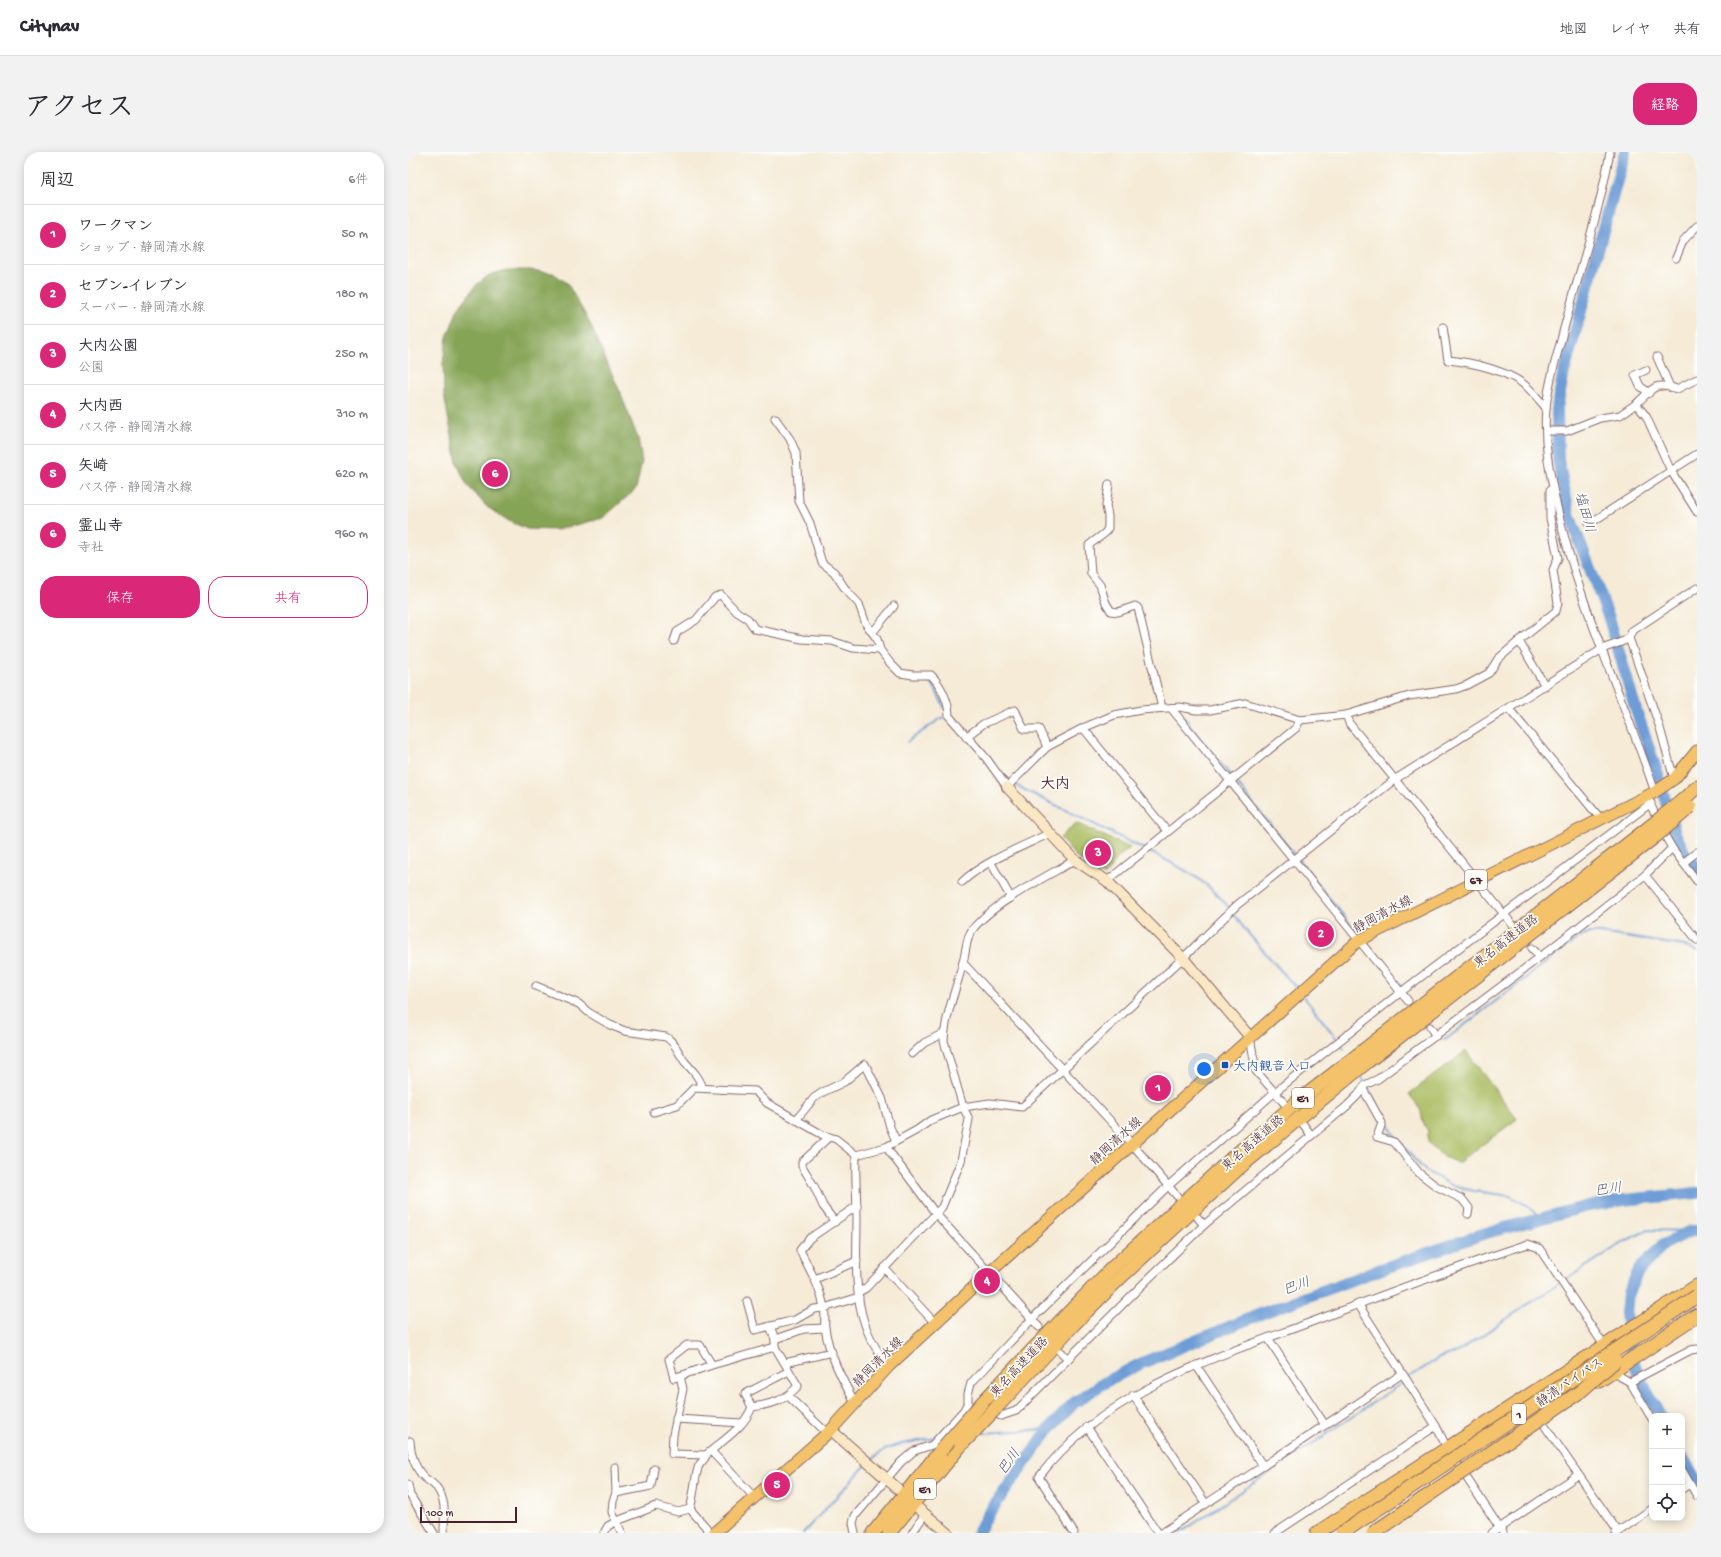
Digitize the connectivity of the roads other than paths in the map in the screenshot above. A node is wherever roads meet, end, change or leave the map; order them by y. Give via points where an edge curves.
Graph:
1 (1610, 152) edge
2 (1697, 226) edge
3 (1676, 258) dead end
4 (1443, 327) dead end
5 (1657, 358) dead end
6 (1646, 370) dead end
7 (1697, 380) edge
8 (1670, 387) junction
9 (1649, 393) junction
10 (1636, 404) junction
11 (1546, 408) junction
12 (774, 418) dead end
13 (1548, 431) junction
14 (1697, 454) edge
15 (1671, 471) junction
16 (1550, 478) junction
17 (1109, 484) dead end
18 (1697, 512) edge
19 (1589, 524) dead end
20 (1697, 588) edge
21 (894, 606) dead end
22 (873, 632) junction
23 (1626, 640) junction
24 (674, 641) dead end
25 (1519, 641) junction
26 (1603, 649) junction
27 (880, 650) junction
28 (1545, 686) junction
29 (1162, 708) junction
30 (1171, 708) junction
31 (1509, 709) junction
32 (1346, 715) junction
33 (1300, 720) junction
34 (1083, 728) junction
35 (966, 737) junction
36 (1047, 747) junction
37 (1697, 751) edge
38 (1674, 779) junction
39 (1394, 780) junction
40 (1229, 781) junction
41 (1007, 787) junction
42 (1697, 787) edge
43 (1651, 797) junction
44 (1690, 802) edge
45 (1600, 818) junction
46 (1654, 830) junction
47 (1167, 831) junction
48 (1050, 834) junction
49 (1672, 848) junction
50 (1697, 852) edge
51 (1075, 860) junction
52 (1294, 860) junction
53 (991, 863) junction
54 (1683, 863) junction
55 (1644, 875) junction
56 (1476, 880) junction
57 (1107, 881) junction
58 (1697, 881) edge
59 (962, 882) dead end
60 (1011, 898) junction
61 (1504, 914) junction
62 (1512, 924) dead end
63 (1697, 940) edge
64 (1358, 941) junction
65 (1532, 948) dead end
66 (1540, 957) junction
67 (1183, 958) junction
68 (963, 963) junction
69 (536, 986) dead end
70 (1401, 992) junction
71 (1408, 1001) dead end
72 (1430, 1027) dead end
73 (944, 1033) junction
74 (1250, 1036) junction
75 (1436, 1036) junction
76 (912, 1054) dead end
77 (1062, 1070) junction
78 (1367, 1085) junction
79 (703, 1088) junction
80 (1275, 1092) junction
81 (1284, 1103) dead end
82 (963, 1107) junction
83 (654, 1112) dead end
84 (796, 1120) junction
85 (1303, 1124) dead end
86 (1311, 1135) junction
87 (829, 1137) junction
88 (896, 1141) junction
89 (1132, 1144) junction
90 (886, 1147) junction
91 (856, 1155) junction
92 (1168, 1186) junction
93 (1177, 1196) dead end
94 (857, 1206) junction
95 (936, 1214) junction
96 (1468, 1214) dead end
97 (1198, 1218) dead end
98 (835, 1222) junction
99 (1204, 1225) junction
100 (857, 1260) junction
101 (884, 1268) junction
102 (989, 1273) junction
103 (816, 1279) junction
104 (1697, 1286) edge
105 (859, 1295) junction
106 (1697, 1296) edge
107 (747, 1301) dead end
108 (1358, 1304) junction
109 (1697, 1306) edge
110 (824, 1308) junction
111 (1697, 1315) edge
112 (1032, 1320) junction
113 (935, 1323) junction
114 (770, 1326) junction
115 (1039, 1327) dead end
116 (825, 1328) junction
117 (1268, 1338) junction
118 (775, 1339) junction
119 (775, 1347) junction
120 (1697, 1349) edge
121 (1060, 1351) dead end
122 (832, 1352) junction
123 (1603, 1352) junction
124 (1068, 1359) junction
125 (785, 1363) junction
126 (712, 1365) junction
127 (1196, 1365) junction
128 (889, 1366) junction
129 (1615, 1366) junction
130 (790, 1371) junction
131 (1402, 1374) junction
132 (680, 1376) junction
133 (1632, 1381) junction
134 (1133, 1395) junction
135 (788, 1396) junction
136 (968, 1402) junction
137 (855, 1403) junction
138 (752, 1407) junction
139 (1649, 1413) edge
140 (676, 1419) junction
141 (1542, 1422) junction
142 (742, 1423) junction
143 (1325, 1425) junction
144 (1436, 1426) junction
145 (1087, 1427) junction
146 (829, 1432) junction
147 (410, 1441) dead end
148 (936, 1447) junction
149 (1447, 1448) junction
150 (708, 1453) junction
151 (1263, 1466) junction
152 (615, 1467) dead end
153 (654, 1469) dead end
154 (1578, 1475) junction
155 (1685, 1475) edge
156 (1467, 1476) junction
157 (886, 1480) junction
158 (1690, 1484) junction
159 (408, 1485) edge
160 (1685, 1487) edge
161 (897, 1488) dead end
162 (616, 1493) junction
163 (1697, 1496) edge
164 (754, 1497) junction
165 (1206, 1504) junction
166 (690, 1509) junction
167 (922, 1511) joint
168 (1649, 1511) edge
169 (617, 1521) junction
170 (1501, 1530) edge
171 (717, 1532) edge
172 (434, 1533) edge
173 (444, 1533) edge
174 (604, 1533) edge
175 (622, 1533) edge
176 (855, 1533) edge
177 (873, 1533) edge
178 (889, 1533) edge
179 (912, 1533) edge
180 (948, 1533) edge
181 (1074, 1533) edge
182 (1158, 1533) edge
183 (1162, 1533) edge
184 (1276, 1533) edge
185 (1317, 1533) edge
186 (1328, 1533) edge
187 (1342, 1533) edge
188 (1357, 1533) edge
189 (1373, 1533) edge
190 (1384, 1533) edge
191 (1492, 1533) edge
192 (1618, 1533) edge

1 - 11 street via 1598,211 1570,305
2 - 3 street via 1683,241
4 - 11 street via 1448,360 1487,368 1514,378 1528,387
5 - 8 street
6 - 9 street via 1635,375 1640,386
7 - 8 street via 1677,389
8 - 9 street via 1656,386
9 - 10 street
10 - 13 street via 1620,415 1600,418 1567,431
10 - 15 street via 1646,416
11 - 13 street
12 - 22 street via 790,439 796,453 799,501 810,523 822,563 834,572 859,604 866,624
13 - 16 street
14 - 15 street
15 - 18 street
15 - 19 street
16 - 25 street via 1550,518 1558,558 1553,570 1558,604 1556,611
16 - 26 street via 1566,542
17 - 29 street via 1106,506 1108,528 1089,545 1091,574 1100,585 1111,611 1118,612 1135,606 1138,608
20 - 23 street via 1632,631
21 - 22 street
22 - 27 street
23 - 26 street
23 - 38 street via 1660,728
24 - 27 street via 677,632 696,620 715,597 721,595 737,612 748,619 755,629 802,639 832,641 852,648
25 - 28 street
25 - 32 street via 1498,659 1489,673 1467,685 1408,696
26 - 28 street
26 - 43 street
27 - 35 street via 900,673 931,675 936,680 949,710 949,716
28 - 31 street
29 - 30 street
29 - 34 street via 1114,715
30 - 33 street via 1210,710 1245,703
30 - 40 street
31 - 39 street
31 - 45 street
32 - 33 street
32 - 39 street via 1349,723
33 - 40 street via 1296,728
34 - 36 street
34 - 47 street
35 - 36 street via 983,724 1015,710 1024,729 1038,729
35 - 41 street via 986,758
36 - 41 street
37 - 38 main road, 静岡清水線 / 67
38 - 43 main road, 静岡清水線 / 67
39 - 52 street
39 - 56 street
40 - 47 street
40 - 52 street
41 - 48 street
42 - 44 highway, 東名高速道路 / E1
43 - 45 main road, 静岡清水線 / 67
43 - 49 street via 1664,834
43 - 61 street
44 - 46 highway, 東名高速道路 / E1, bridge
45 - 56 main road, 静岡清水線 / 67
46 - 148 highway, 東名高速道路 / E1, bridge via 1307,1094 1232,1158 1112,1268
46 - 178 highway, 東名高速道路 / E1, bridge via 1240,1167 1168,1232 1074,1324 961,1445
47 - 57 street
48 - 51 street
48 - 53 street
49 - 54 street
49 - 55 street
50 - 54 street
51 - 57 street
51 - 60 street
52 - 64 street
52 - 67 street via 1237,905
53 - 59 street via 969,875
53 - 60 street
54 - 58 street
55 - 63 street
55 - 66 street
56 - 61 street
56 - 64 main road, 静岡清水線 / 67
57 - 67 street
60 - 68 street via 982,918 970,931
61 - 62 street
61 - 70 street
64 - 70 street
64 - 74 main road, 静岡清水線 / 67
65 - 66 street
66 - 75 street
67 - 74 street
67 - 77 street
68 - 73 street
68 - 77 street
69 - 79 street via 579,1004 610,1026 670,1040 696,1073
70 - 71 street
70 - 80 street
72 - 75 street
73 - 76 street via 924,1043
73 - 82 street via 945,1049
74 - 80 street via 1256,1071
74 - 89 main road, 静岡清水線 / 67
75 - 78 street
77 - 82 street via 1022,1107 990,1103
77 - 89 street
78 - 86 street via 1347,1106
78 - 96 street via 1382,1123 1377,1137 1394,1142 1418,1174 1462,1199 1469,1208
79 - 83 street via 694,1088 677,1105
79 - 84 street via 755,1091 767,1103
80 - 81 street
80 - 92 street
82 - 88 street via 931,1120
82 - 95 street via 968,1119 964,1150 942,1207
84 - 87 street
84 - 88 street via 814,1098 844,1082 865,1064 882,1098
85 - 86 street
86 - 99 street
87 - 91 street via 836,1139
87 - 98 street via 802,1162 802,1166 822,1206
88 - 90 street
89 - 92 street
89 - 102 main road, 静岡清水線 / 67
90 - 91 street
90 - 95 street
91 - 94 street
92 - 93 street
92 - 112 street
94 - 98 street
94 - 100 street
95 - 101 street
95 - 102 street
97 - 99 street
98 - 103 street via 810,1238 800,1250
99 - 124 street
100 - 103 street
100 - 105 street
101 - 105 street
101 - 113 street
102 - 112 street
102 - 113 main road, 静岡清水線 / 67
103 - 110 street
104 - 123 highway
105 - 110 street
105 - 128 street via 865,1328 874,1346
106 - 123 highway, 静清バイパス / 1, bridge
107 - 114 street via 755,1330
108 - 117 street
108 - 123 street via 1528,1244 1539,1248
108 - 131 street
109 - 129 highway, 静清バイパス / 1
110 - 114 street via 814,1309 794,1320
110 - 116 street
111 - 129 highway, 1
112 - 115 street
112 - 136 street via 971,1384
113 - 128 main road, 静岡清水線 / 67
114 - 118 street
116 - 118 street via 804,1329
116 - 122 street
117 - 127 street
117 - 143 street
118 - 119 street
119 - 125 street
119 - 126 street
120 - 133 street
121 - 124 street
122 - 125 street
122 - 137 street
123 - 129 street
123 - 149 highway
123 - 186 highway, bridge via 1473,1435
123 - 187 highway, 静清バイパス / 1, bridge
124 - 136 street via 1016,1411 995,1415
125 - 130 street
126 - 132 street
126 - 132 street via 700,1345 687,1345 669,1359 674,1378
127 - 134 street
127 - 151 street
128 - 137 main road, 静岡清水線 / 67
129 - 133 street via 1621,1377
129 - 141 highway, 1
129 - 188 highway, 静清バイパス / 1, bridge
129 - 189 highway, bridge
130 - 135 street via 798,1386
130 - 138 street via 745,1394
131 - 143 street
131 - 144 street
132 - 140 street via 683,1389
133 - 139 street
134 - 145 street
134 - 165 street
135 - 138 street via 770,1404
135 - 146 street
136 - 148 street
137 - 146 main road, 静岡清水線 / 67
138 - 142 street via 749,1416
140 - 142 street
140 - 150 street via 672,1454
141 - 154 street
141 - 156 highway, 1
142 - 150 street
143 - 151 street
144 - 149 street
144 - 184 street
145 - 181 street via 1071,1440 1039,1477
145 - 182 street
146 - 157 street
146 - 164 main road, 静岡清水線 / 67
147 - 173 street via 416,1467 437,1487 445,1506
148 - 157 street via 909,1454
148 - 177 highway, 東名高速道路 / E1
149 - 156 street
149 - 185 highway
150 - 164 street
150 - 166 street via 698,1466
151 - 165 street
152 - 162 street
153 - 162 street via 651,1486
154 - 170 street
154 - 192 street
155 - 158 street
156 - 170 street
156 - 190 highway, 1
157 - 161 street
157 - 176 street via 855,1516
158 - 160 street
158 - 163 street
159 - 172 street via 410,1495
162 - 169 street via 612,1512
164 - 171 main road, 静岡清水線 / 67
165 - 183 street
166 - 169 street via 678,1512 656,1506
166 - 171 street
167 - 179 street
167 - 180 street
168 - 192 street
169 - 174 street via 608,1526
169 - 175 street
170 - 191 street

